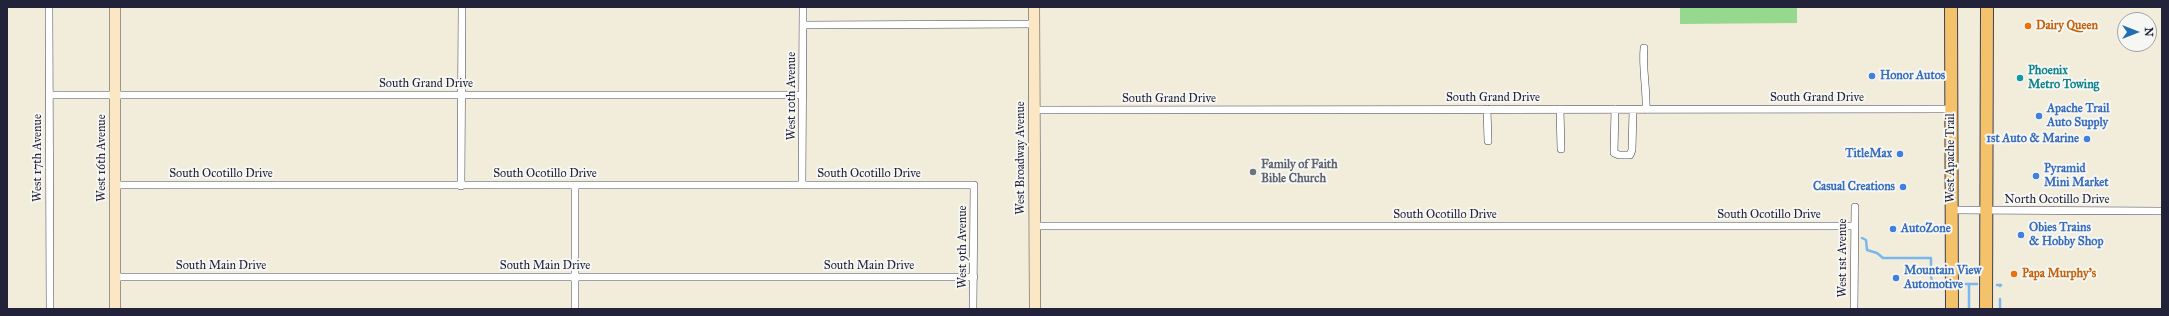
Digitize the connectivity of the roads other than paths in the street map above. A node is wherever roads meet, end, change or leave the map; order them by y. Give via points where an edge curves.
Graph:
1 (49, 7) edge
2 (115, 7) edge
3 (462, 7) edge
4 (803, 7) edge
5 (1034, 7) edge
6 (1952, 7) edge
7 (1987, 7) edge
8 (803, 24) junction
9 (1034, 24) junction
10 (1644, 48) dead end
11 (49, 95) junction
12 (115, 95) junction
13 (462, 95) junction
14 (803, 95) junction
15 (1560, 109) junction
16 (1615, 109) junction
17 (1951, 109) junction
18 (1034, 110) junction
19 (1487, 110) junction
20 (1633, 110) junction
21 (1646, 110) junction
22 (1488, 141) dead end
23 (1561, 149) dead end
24 (115, 185) junction
25 (575, 185) junction
26 (802, 185) junction
27 (974, 185) joint
28 (461, 186) junction
29 (1855, 207) dead end
30 (1952, 210) junction
31 (1986, 211) junction
32 (2162, 211) edge
33 (1035, 226) junction
34 (1854, 226) junction
35 (115, 277) junction
36 (575, 277) junction
37 (974, 277) junction
38 (50, 309) edge
39 (115, 309) edge
40 (575, 309) edge
41 (974, 309) edge
42 (1035, 309) edge
43 (1854, 309) edge
44 (1952, 309) edge
45 (1986, 309) edge

1 - 11 street, West 17th Avenue
2 - 12 street, West 16th Avenue
3 - 13 street
4 - 8 street, West 10th Avenue
5 - 9 street, West Broadway Avenue
6 - 17 main road, West Apache Trail
7 - 31 main road
8 - 9 street
8 - 14 street, West 10th Avenue
9 - 18 street, West Broadway Avenue
10 - 21 street
11 - 12 street, South Grand Drive
11 - 38 street, West 17th Avenue
12 - 13 street, South Grand Drive
12 - 24 street, West 16th Avenue
13 - 14 street, South Grand Drive
13 - 28 street
14 - 26 street, West 10th Avenue
15 - 16 street, South Grand Drive
15 - 19 street, South Grand Drive
15 - 23 street
16 - 20 street, South Grand Drive
16 - 20 street via 1614,153 1619,156 1630,155 1632,150
17 - 21 street, South Grand Drive
17 - 30 main road, West Apache Trail
18 - 19 street, South Grand Drive
18 - 33 street, West Broadway Avenue
19 - 22 street
20 - 21 street, South Grand Drive
24 - 28 street, South Ocotillo Drive
24 - 35 street, West 16th Avenue
25 - 26 street, South Ocotillo Drive
25 - 28 street, South Ocotillo Drive
25 - 36 street
26 - 27 street, South Ocotillo Drive
27 - 37 street, West 9th Avenue
29 - 34 street, West 1st Avenue
30 - 31 street, North Ocotillo Drive
30 - 44 main road, West Apache Trail
31 - 32 street, North Ocotillo Drive
31 - 45 main road
33 - 34 street, South Ocotillo Drive
33 - 42 street, West Broadway Avenue
34 - 43 street, West 1st Avenue
35 - 36 street, South Main Drive
35 - 39 street, West 16th Avenue
36 - 37 street, South Main Drive
36 - 40 street
37 - 41 street, West 9th Avenue

